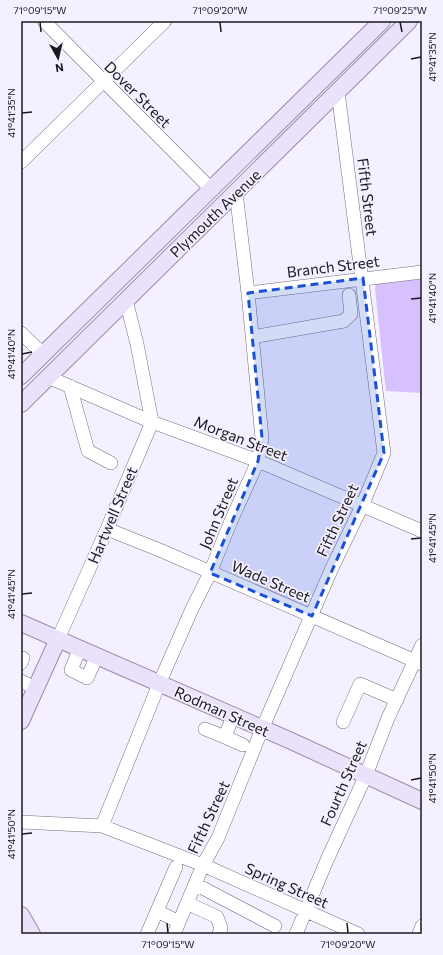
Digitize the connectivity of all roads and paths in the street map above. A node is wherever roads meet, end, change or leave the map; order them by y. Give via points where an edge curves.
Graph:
1 (44, 21) edge
2 (166, 21) edge
3 (382, 21) edge
4 (409, 21) edge
5 (103, 81) junction
6 (338, 92) junction
7 (21, 162) edge
8 (211, 189) junction
9 (236, 192) junction
10 (422, 272) edge
11 (363, 278) junction
12 (248, 293) junction
13 (349, 295) dead end
14 (126, 300) junction
15 (21, 333) edge
16 (252, 337) junction
17 (43, 354) junction
18 (21, 376) edge
19 (48, 377) junction
20 (70, 386) junction
21 (21, 404) edge
22 (152, 422) junction
23 (258, 461) junction
24 (111, 463) dead end
25 (362, 506) junction
26 (107, 529) junction
27 (422, 531) edge
28 (210, 573) junction
29 (312, 616) junction
30 (21, 623) edge
31 (58, 639) junction
32 (422, 645) edge
33 (80, 648) junction
34 (97, 656) junction
35 (21, 658) edge
36 (21, 663) edge
37 (418, 663) edge
38 (28, 684) edge
39 (159, 684) junction
40 (397, 700) junction
41 (233, 716) junction
42 (21, 720) edge
43 (343, 722) dead end
44 (205, 728) dead end
45 (262, 729) junction
46 (225, 737) junction
47 (243, 745) dead end
48 (366, 775) junction
49 (422, 800) edge
50 (21, 822) edge
51 (102, 826) junction
52 (203, 865) junction
53 (176, 867) dead end
54 (195, 884) junction
55 (187, 903) junction
56 (157, 911) junction
57 (306, 912) junction
58 (21, 915) edge
59 (179, 922) junction
60 (275, 926) dead end
61 (422, 926) edge
62 (32, 934) edge
63 (147, 934) edge
64 (174, 934) edge
65 (219, 934) edge
66 (296, 934) edge
67 (358, 934) edge
68 (418, 934) edge

1 - 5 street, Dover Street
2 - 5 street
3 - 8 main road, Plymouth Avenue
4 - 6 main road, Plymouth Avenue
5 - 7 street
5 - 8 street, Dover Street
6 - 9 main road, Plymouth Avenue
6 - 11 street, Fifth Street
8 - 17 main road, Plymouth Avenue
9 - 12 street, John Street
9 - 14 main road, Plymouth Avenue
10 - 11 street, Branch Street
11 - 12 street, Branch Street
11 - 25 street, Fifth Street via 384,453
12 - 16 street, John Street
13 - 16 street via 351,314 344,321
14 - 19 main road, Plymouth Avenue
14 - 22 street
15 - 17 street
16 - 23 street, John Street via 262,438
17 - 18 main road, Plymouth Avenue
19 - 20 street, Morgan Street
19 - 21 main road, Plymouth Avenue
20 - 22 street, Morgan Street
20 - 24 street via 88,451
22 - 23 street, Morgan Street
22 - 26 street, Hartwell Street
23 - 25 street, Morgan Street
23 - 28 street, John Street via 230,521
25 - 27 street, Morgan Street
25 - 29 street, Fifth Street
26 - 28 street, Wade Street
26 - 31 street, Hartwell Street
28 - 29 street, Wade Street
28 - 39 street, John Street
29 - 37 street, Wade Street
29 - 45 street, Fifth Street
30 - 31 main road, Rodman Street
31 - 33 main road, Rodman Street
31 - 38 main road, Hartwell Street
32 - 37 street, Fourth Street
33 - 34 main road, Rodman Street
33 - 34 street via 71,670 87,678
34 - 39 main road, Rodman Street
35 - 36 street
37 - 40 street, Fourth Street
38 - 42 main road, Hartwell Street
39 - 41 main road, Rodman Street
39 - 51 street, John Street
40 - 43 street via 360,684
40 - 48 street, Fourth Street
41 - 45 main road, Rodman Street
41 - 46 street
44 - 46 street
45 - 48 main road, Rodman Street
45 - 52 street, Fifth Street via 218,838
46 - 47 street
48 - 49 main road, Rodman Street
48 - 57 street, Fourth Street
50 - 51 street, Spring Street
51 - 52 street, Spring Street
52 - 54 street, Fifth Street
52 - 57 street, Spring Street
53 - 56 street
54 - 55 street, Fifth Street
54 - 60 street
55 - 59 street, Fifth Street
55 - 65 street via 217,917 221,928
56 - 59 street
56 - 63 street
57 - 66 street, Fourth Street
57 - 67 street, Spring Street
58 - 62 main road
59 - 64 street, Fifth Street
61 - 68 street

